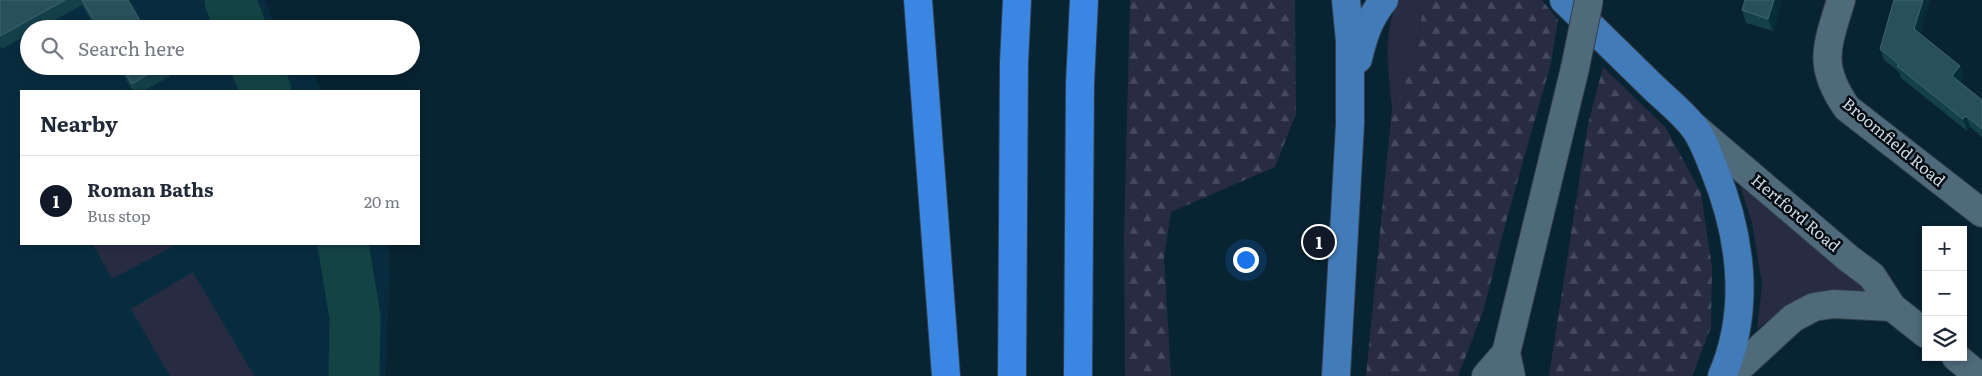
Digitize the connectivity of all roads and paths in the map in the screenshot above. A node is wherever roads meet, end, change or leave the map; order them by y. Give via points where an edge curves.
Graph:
1 (918, 0) edge
2 (1017, 0) edge
3 (1084, 0) edge
4 (1346, 0) edge
5 (1384, 0) edge
6 (1564, 0) edge
7 (1589, 0) edge
8 (1841, 0) edge
9 (1351, 87) junction
10 (1693, 126) junction
11 (1982, 213) edge
12 (1892, 307) junction
13 (1922, 331) edge
14 (1961, 361) edge
15 (1508, 365) edge
16 (946, 376) edge
17 (1012, 376) edge
18 (1078, 376) edge
19 (1336, 376) edge
20 (1486, 376) edge
21 (1722, 376) edge
22 (1730, 376) edge
23 (1980, 376) edge

1 - 16 highway
2 - 17 highway
3 - 18 highway via 1080,84
4 - 9 main road
5 - 9 main road via 1363,35
6 - 10 main road
7 - 15 street, bridge
8 - 11 street, Broomfield Road via 1826,57 1836,92 1848,108
9 - 19 main road
10 - 12 street, Hertford Road via 1872,276
10 - 21 main road via 1720,184 1737,247 1740,276 1737,328
12 - 13 street, Hertford Road
12 - 22 street via 1833,304 1814,307 1793,318
14 - 23 street
15 - 20 street

